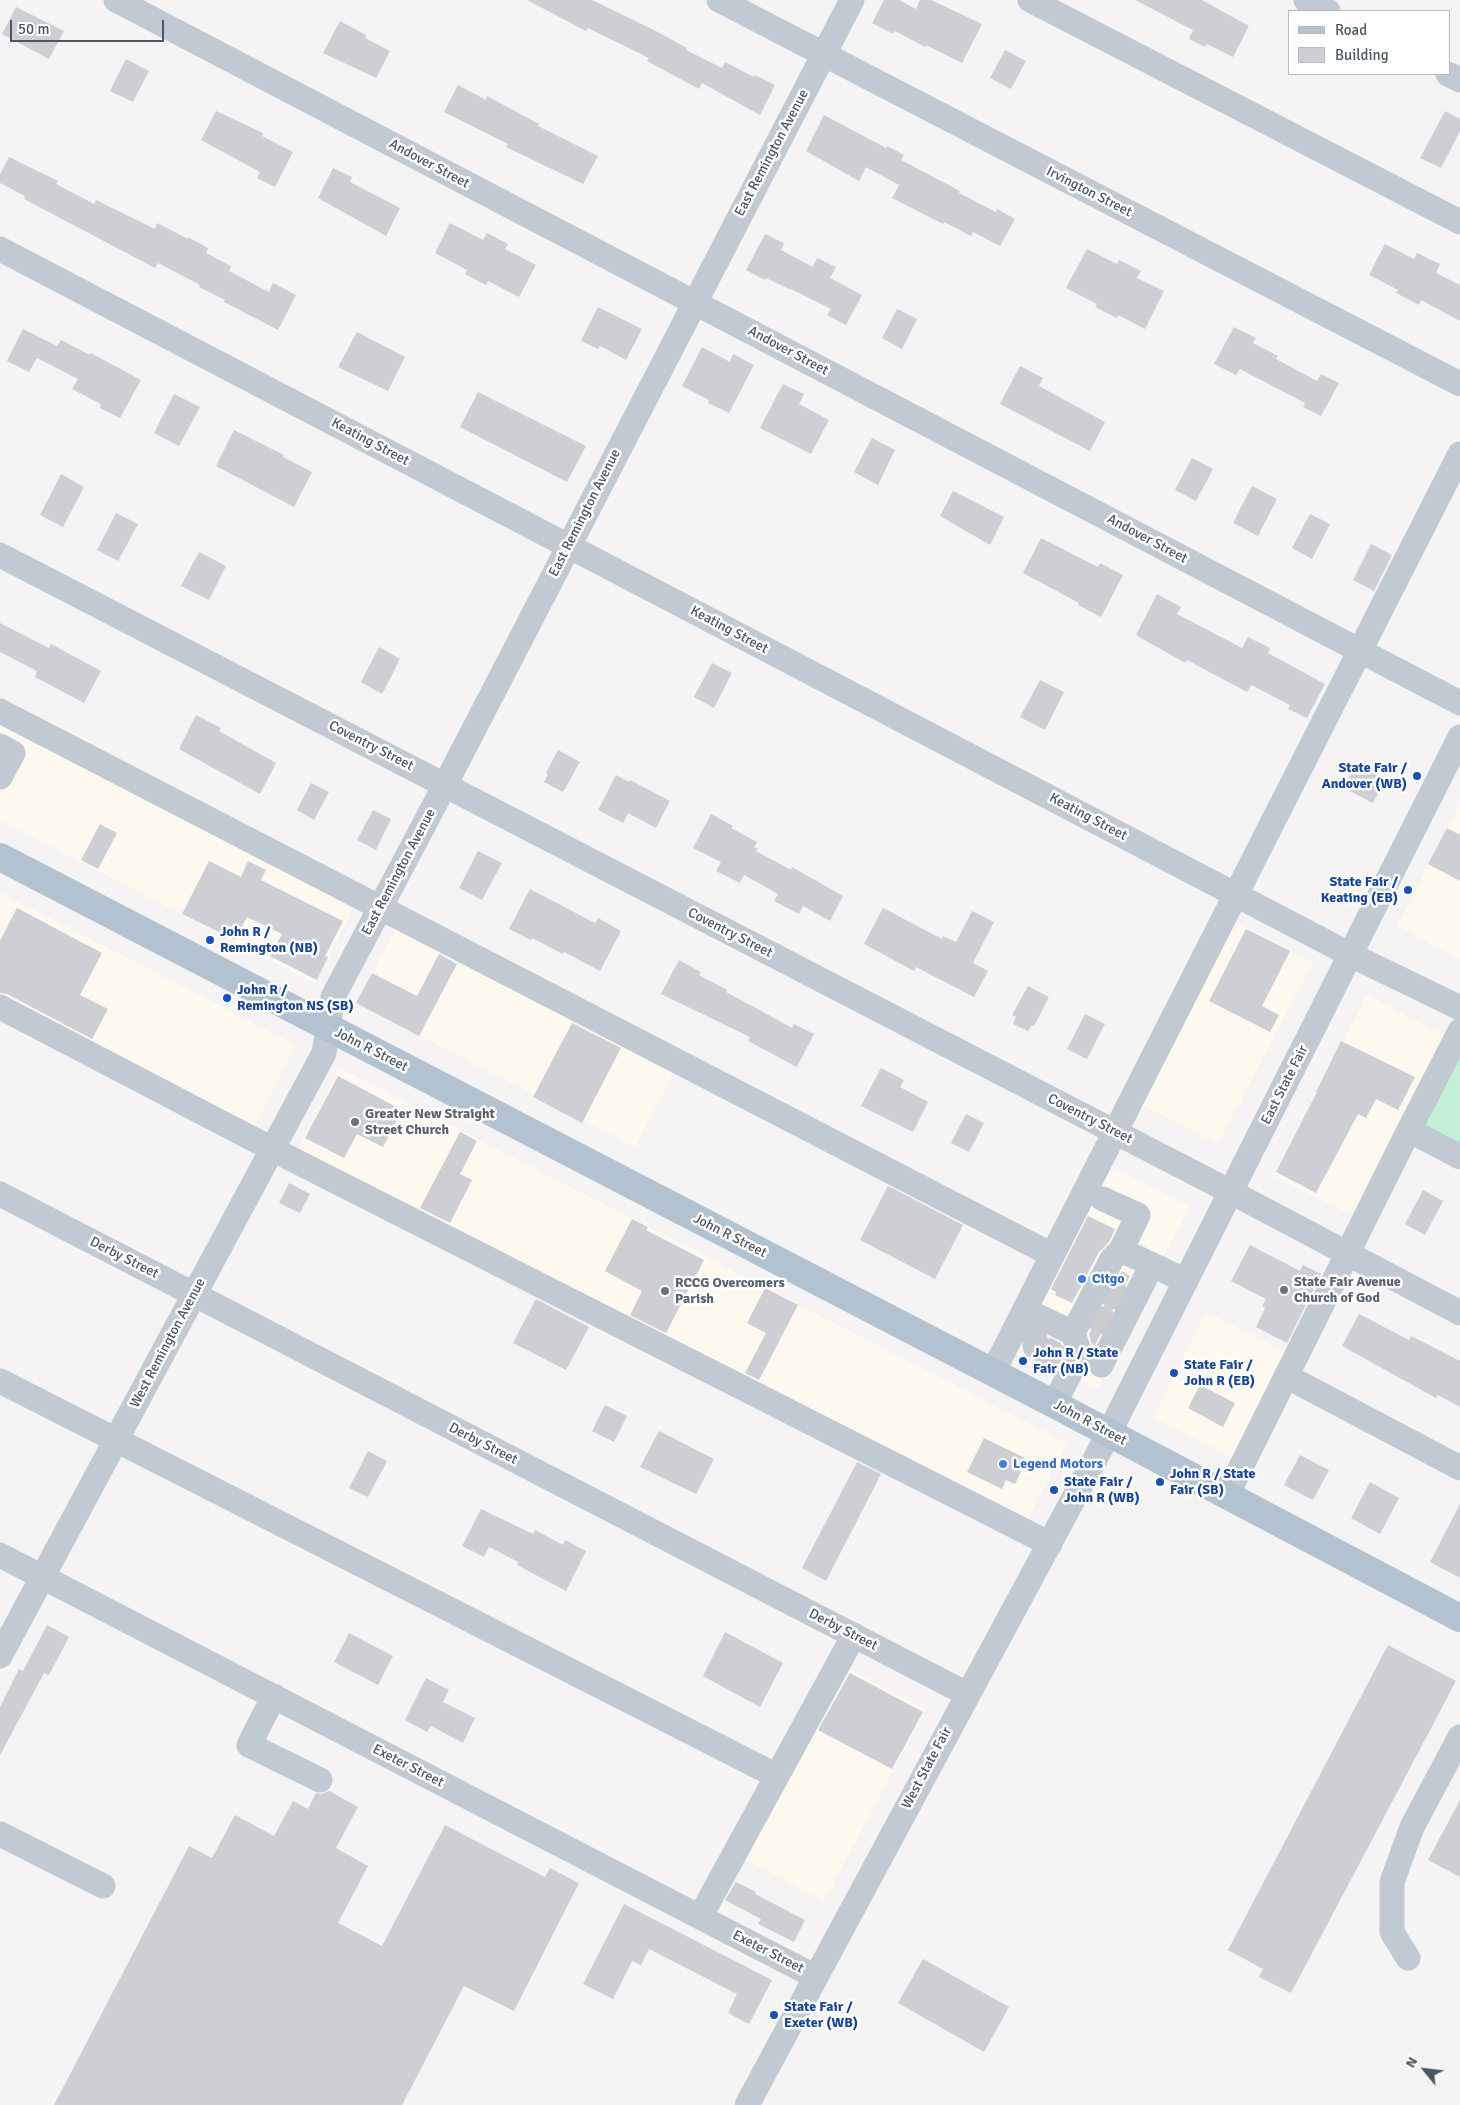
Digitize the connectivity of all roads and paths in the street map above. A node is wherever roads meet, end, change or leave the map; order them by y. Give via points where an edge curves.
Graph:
1 (116, 0) edge
2 (719, 0) edge
3 (852, 0) edge
4 (1030, 0) edge
5 (1306, 0) edge
6 (1326, 10) edge
7 (823, 54) junction
8 (1460, 222) edge
9 (0, 249) edge
10 (694, 302) junction
11 (1460, 384) edge
12 (1460, 454) edge
13 (568, 546) junction
14 (0, 555) edge
15 (1361, 651) junction
16 (1460, 702) edge
17 (0, 711) edge
18 (1460, 737) edge
19 (0, 746) edge
20 (0, 777) edge
21 (445, 785) junction
22 (0, 857) edge
23 (1236, 895) junction
24 (380, 908) junction
25 (1350, 955) junction
26 (0, 1007) edge
27 (1460, 1008) edge
28 (328, 1028) junction
29 (1460, 1031) edge
30 (1409, 1130) junction
31 (1115, 1132) junction
32 (272, 1149) junction
33 (1460, 1157) edge
34 (1231, 1192) junction
35 (0, 1194) edge
36 (1103, 1199) dead end
37 (1121, 1250) junction
38 (1347, 1253) junction
39 (1052, 1256) junction
40 (1152, 1265) junction
41 (1186, 1281) junction
42 (194, 1294) junction
43 (1460, 1312) edge
44 (1036, 1328) junction
45 (1077, 1355) junction
46 (993, 1372) junction
47 (1286, 1376) junction
48 (0, 1381) edge
49 (1135, 1382) junction
50 (1054, 1404) junction
51 (1109, 1433) junction
52 (115, 1440) junction
53 (1460, 1468) edge
54 (1227, 1495) junction
55 (1050, 1544) junction
56 (0, 1555) edge
57 (42, 1577) junction
58 (1460, 1618) edge
59 (854, 1635) junction
60 (0, 1656) edge
61 (967, 1694) junction
62 (274, 1696) junction
63 (1460, 1738) edge
64 (777, 1776) junction
65 (320, 1780) dead end
66 (0, 1834) edge
67 (103, 1886) dead end
68 (700, 1917) junction
69 (1408, 1958) dead end
70 (816, 1977) junction
71 (747, 2105) edge

1 - 10 street, Andover Street
2 - 7 street, Irvington Street
3 - 7 street, East Remington Avenue
4 - 8 street
5 - 6 street
7 - 10 street, East Remington Avenue
7 - 11 street, Irvington Street
9 - 13 street, Keating Street
10 - 13 street, East Remington Avenue
10 - 15 street, Andover Street
12 - 15 street
13 - 21 street, East Remington Avenue
13 - 23 street, Keating Street
14 - 21 street, Coventry Street
15 - 16 street, Andover Street
15 - 23 street
17 - 24 street
18 - 25 street, East State Fair
19 - 20 street via 13,753
21 - 24 street, East Remington Avenue
21 - 31 street, Coventry Street
22 - 28 main road, John R Street
23 - 25 street, Keating Street
23 - 31 street
24 - 28 street, East Remington Avenue via 333,997
24 - 39 street
25 - 27 street, Keating Street
25 - 34 street, East State Fair
26 - 32 street
28 - 32 street, West Remington Avenue via 324,1054
28 - 46 main road, John R Street
29 - 30 street
30 - 33 street
30 - 38 street
31 - 34 street, Coventry Street
31 - 39 street
32 - 42 street, West Remington Avenue
32 - 55 street
34 - 38 street, Coventry Street
34 - 41 street, East State Fair
35 - 42 street, Derby Street
36 - 37 street via 1138,1215
37 - 40 street
37 - 45 street via 1112,1259 1085,1312
38 - 43 street, Coventry Street
38 - 47 street
39 - 44 street
40 - 41 street
40 - 45 street via 1115,1326
41 - 49 street, East State Fair
42 - 52 street, West Remington Avenue
42 - 59 street, Derby Street
44 - 45 street
44 - 46 street
45 - 49 street
45 - 50 street
46 - 50 main road, John R Street
47 - 53 street
47 - 54 street
48 - 52 street
49 - 51 street, East State Fair
50 - 51 main road, John R Street
51 - 54 main road, John R Street
51 - 55 street, West State Fair
52 - 57 street, West Remington Avenue
52 - 64 street
54 - 58 main road, John R Street
55 - 61 street, West State Fair
56 - 57 street, Exeter Street
57 - 60 street, West Remington Avenue
57 - 62 street, Exeter Street
59 - 61 street, Derby Street
59 - 64 street
61 - 70 street, West State Fair
62 - 65 street via 249,1745
62 - 68 street, Exeter Street
63 - 69 street via 1412,1827 1392,1882 1392,1932
64 - 68 street
66 - 67 street
68 - 70 street, Exeter Street
70 - 71 street, West State Fair

